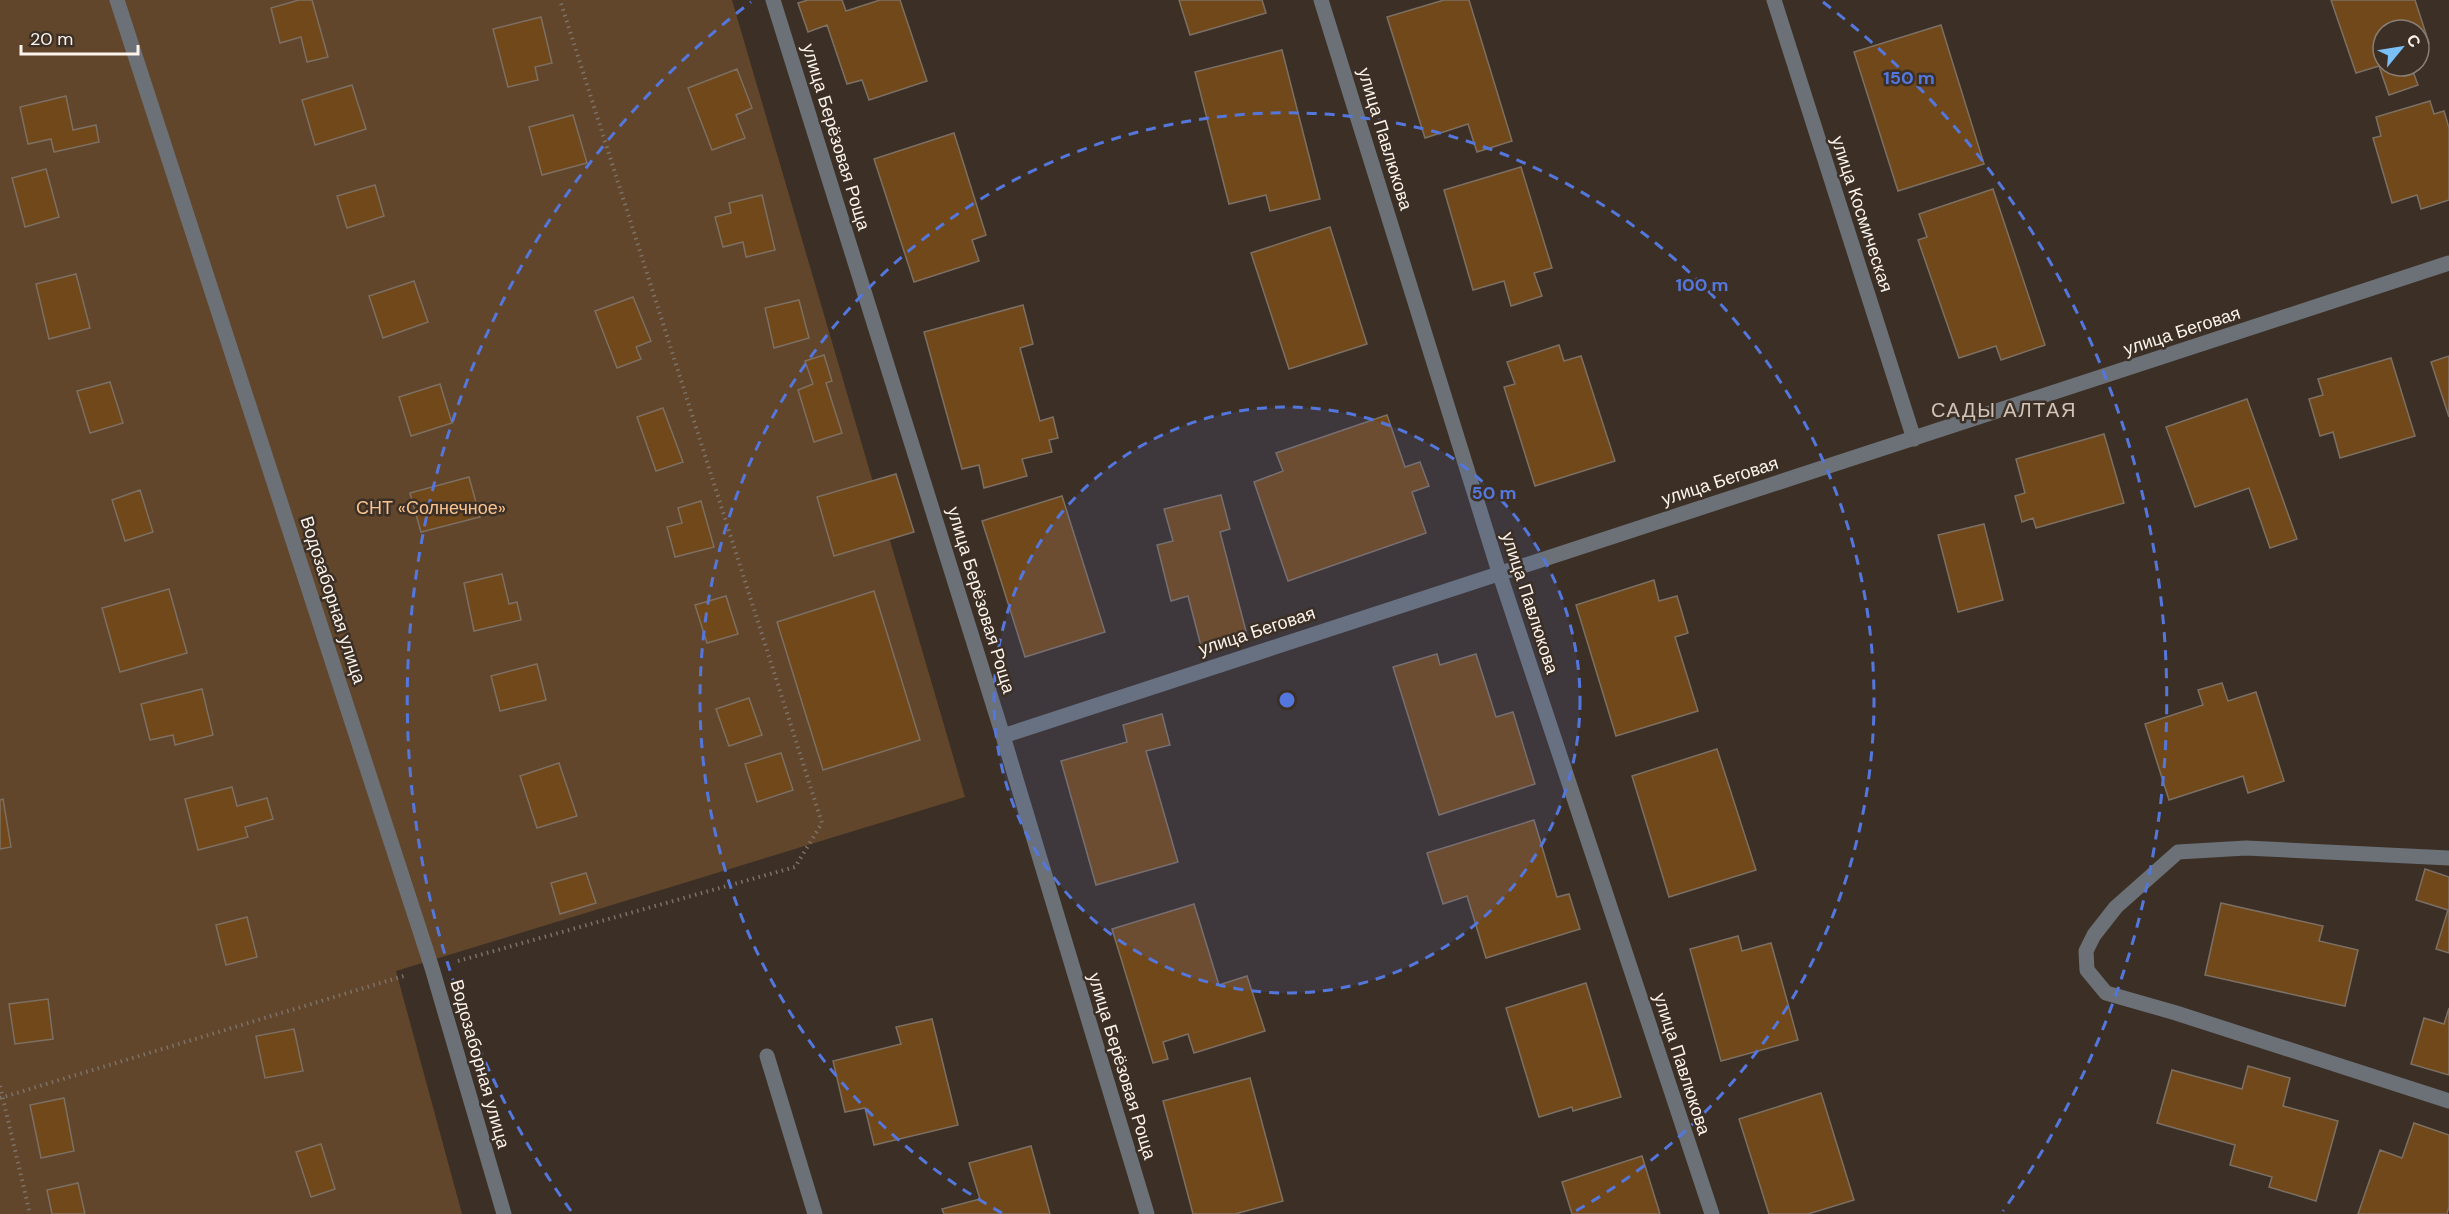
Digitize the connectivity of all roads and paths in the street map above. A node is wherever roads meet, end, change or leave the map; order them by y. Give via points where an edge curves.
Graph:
1 (117, 0) edge
2 (561, 0) edge
3 (773, 0) edge
4 (1322, 0) edge
5 (1774, 0) edge
6 (2449, 263) edge
7 (1914, 439) junction
8 (1499, 572) junction
9 (1003, 736) junction
10 (2449, 858) edge
11 (432, 968) junction
12 (767, 1056) dead end
13 (0, 1086) edge
14 (1, 1097) edge
15 (2449, 1101) edge
16 (30, 1214) edge
17 (504, 1214) edge
18 (815, 1214) edge
19 (1146, 1214) edge
20 (1712, 1214) edge

1 - 11 street, Водозаборная улица
2 - 11 path via 822,823 795,867
3 - 9 street, улица Берёзовая Роща
4 - 8 street, улица Павлюкова
5 - 7 street, улица Космическая
6 - 7 street, улица Беговая
7 - 8 street, улица Беговая
8 - 9 street, улица Беговая
8 - 20 street, улица Павлюкова
9 - 19 street, улица Берёзовая Роща
10 - 15 street via 2246,848 2178,852 2116,907 2086,951 2087,970 2106,993
11 - 14 path
11 - 17 street, Водозаборная улица
12 - 18 street
13 - 14 path
14 - 16 path

